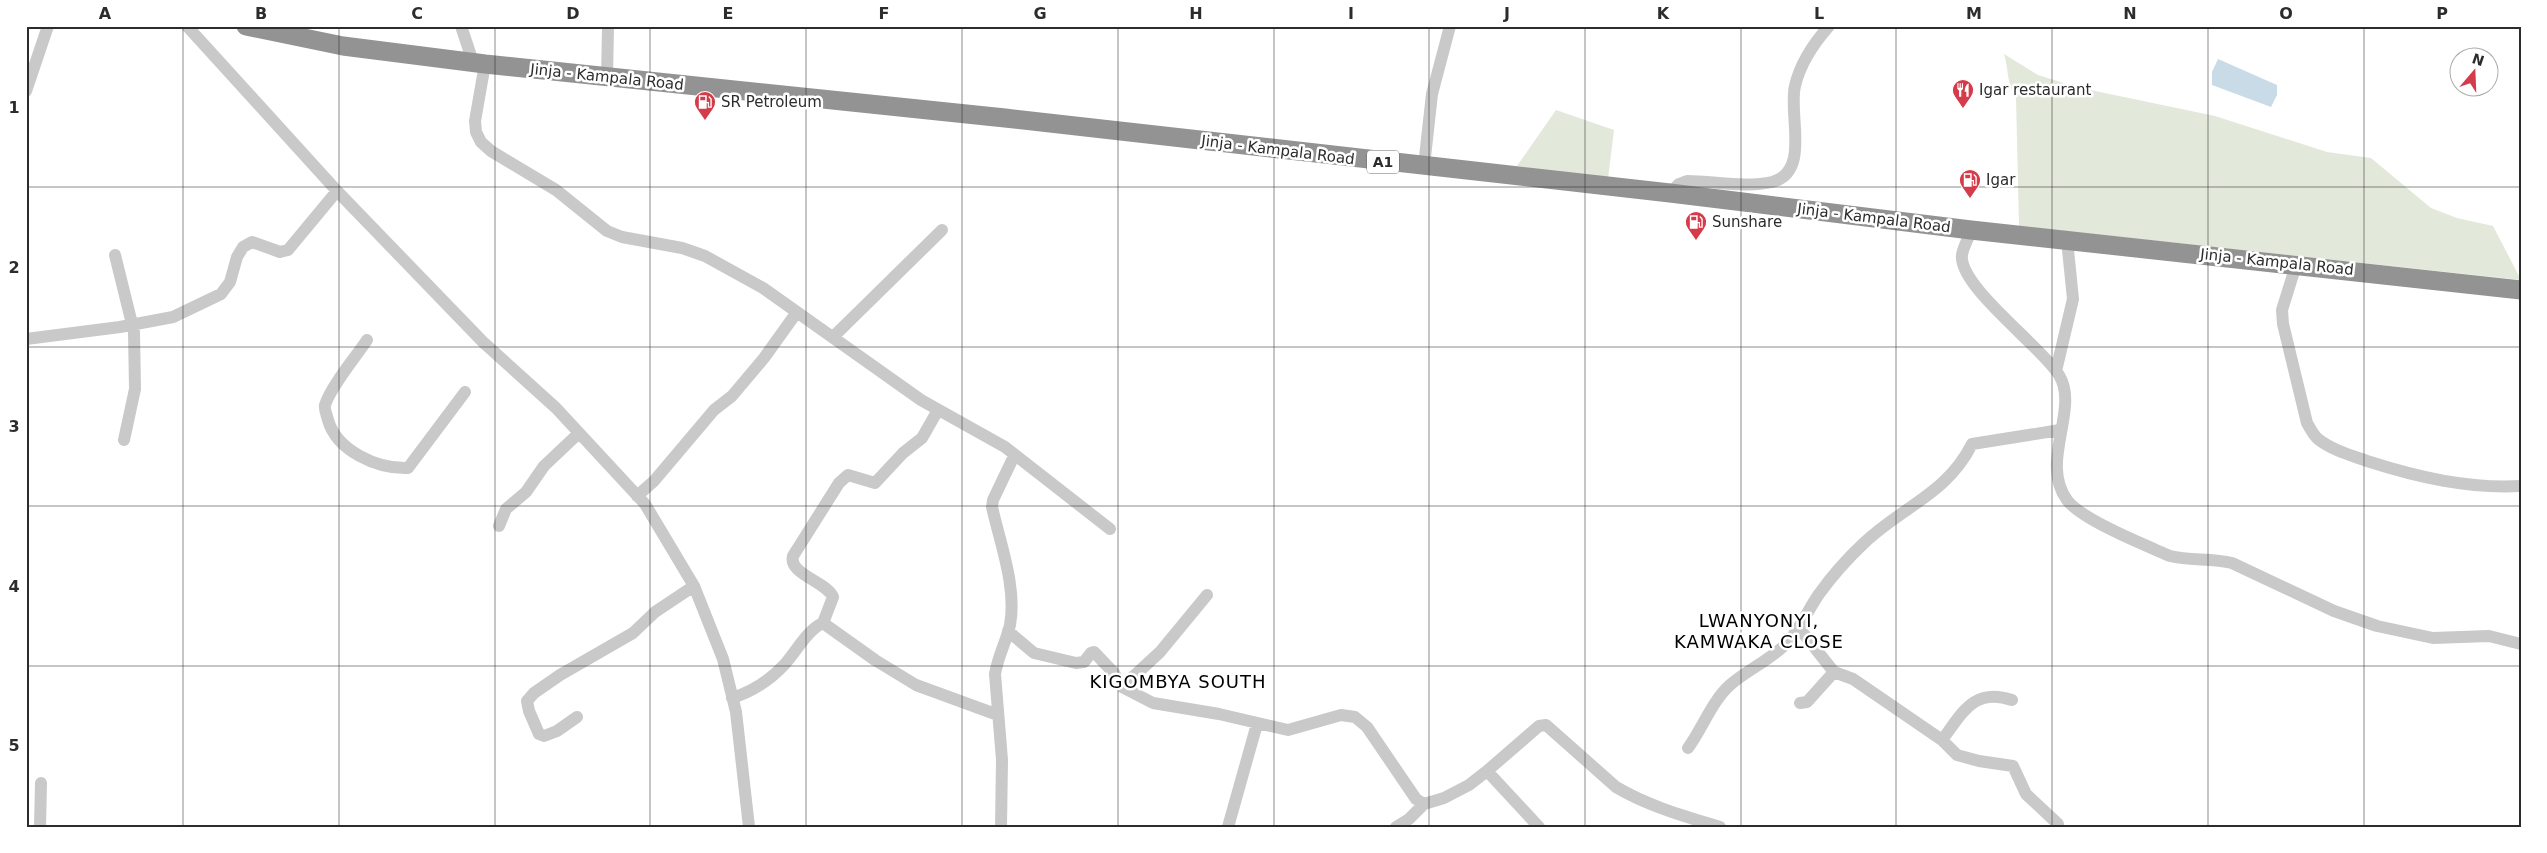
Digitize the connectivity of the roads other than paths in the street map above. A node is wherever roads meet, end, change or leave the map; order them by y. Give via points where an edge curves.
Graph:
1 (48, 26) edge
2 (187, 26) edge
3 (246, 26) edge
4 (461, 26) edge
5 (608, 26) edge
6 (1450, 26) edge
7 (1829, 26) edge
8 (479, 63) junction
9 (608, 78) junction
10 (26, 91) edge
11 (1424, 166) junction
12 (337, 191) junction
13 (1670, 192) junction
14 (942, 230) dead end
15 (1971, 230) junction
16 (2067, 240) junction
17 (115, 255) dead end
18 (2296, 265) junction
19 (2521, 290) edge
20 (797, 312) junction
21 (132, 325) junction
22 (833, 337) junction
23 (26, 339) edge
24 (367, 340) dead end
25 (2056, 371) junction
26 (465, 392) dead end
27 (938, 410) junction
28 (2060, 430) junction
29 (579, 433) junction
30 (124, 440) dead end
31 (1014, 456) junction
32 (2521, 486) edge
33 (637, 496) junction
34 (499, 526) dead end
35 (1110, 529) dead end
36 (694, 586) junction
37 (1207, 595) dead end
38 (823, 623) junction
39 (1799, 628) junction
40 (1008, 631) junction
41 (2521, 644) edge
42 (1834, 672) junction
43 (1122, 687) junction
44 (732, 698) junction
45 (2012, 700) dead end
46 (1800, 703) dead end
47 (998, 716) junction
48 (577, 718) dead end
49 (1257, 724) junction
50 (1942, 740) junction
51 (1688, 748) dead end
52 (1487, 771) junction
53 (41, 783) dead end
54 (1424, 804) junction
55 (2058, 824) dead end
56 (40, 827) edge
57 (749, 827) edge
58 (1002, 827) edge
59 (1228, 827) edge
60 (1396, 827) edge
61 (1539, 827) edge
62 (1720, 827) edge

1 - 10 street
2 - 12 street
3 - 8 highway, Jinja - Kampala Road / A1 via 343,46
4 - 8 street
5 - 9 street
6 - 11 street via 1432,94
7 - 13 street via 1805,61 1795,87 1794,162 1790,170 1773,182 1687,180
8 - 9 highway, Jinja - Kampala Road / A1
8 - 20 street via 476,132 491,151 556,190 607,231 705,256 763,288
9 - 11 highway, Jinja - Kampala Road / A1 via 1005,118
11 - 13 highway, Jinja - Kampala Road / A1
12 - 21 street via 288,250 280,252 258,243 248,243 243,247 230,282 221,294 172,317
12 - 29 street via 483,342
13 - 15 highway, Jinja - Kampala Road / A1
14 - 22 street
15 - 16 highway, Jinja - Kampala Road / A1
15 - 25 street via 1962,256 1964,267 1998,312
16 - 18 highway, Jinja - Kampala Road / A1
16 - 25 street via 2073,299
17 - 21 street
18 - 19 highway, Jinja - Kampala Road / A1
18 - 32 street via 2282,310 2283,324 2307,423 2316,438 2354,456 2401,472 2454,483
20 - 22 street
20 - 33 street via 732,396 714,410 654,481
21 - 23 street
21 - 30 street via 134,388
22 - 27 street
24 - 26 street via 335,387 325,409 331,430 354,452 383,466 408,468
25 - 28 street via 2064,384
27 - 31 street via 992,439
27 - 38 street via 922,438 875,483 848,475 839,483 793,556 795,568 829,589 833,597
28 - 39 street via 1972,444 1962,464 1943,485 1894,517 1862,545 1820,593
28 - 41 street via 2056,470 2067,500 2083,514 2170,556 2232,563 2334,611 2377,626 2433,638 2489,636
29 - 33 street
29 - 34 street via 544,466 526,492 506,509
31 - 35 street
31 - 40 street via 992,507 1010,584
33 - 36 street
36 - 44 street via 723,659
36 - 48 street via 655,612 633,632 560,675 527,701 539,734 544,736
37 - 43 street via 1160,652
38 - 44 street via 783,667 747,693
38 - 47 street via 916,685
39 - 42 street
39 - 51 street via 1774,655 1729,686
40 - 43 street via 1034,652 1076,663 1084,662 1094,652
40 - 47 street via 995,674
42 - 46 street via 1807,702
42 - 50 street via 1853,679
43 - 49 street via 1153,703
44 - 57 street
45 - 50 street via 2001,696 1980,698 1965,707
47 - 58 street
49 - 54 street via 1288,730 1341,716 1355,717 1367,727 1416,799
49 - 59 street
50 - 55 street via 1957,755 2013,766 2026,794
52 - 54 street via 1469,785
52 - 61 street
52 - 62 street via 1539,726 1546,725 1627,794
53 - 56 street
54 - 60 street via 1409,820

